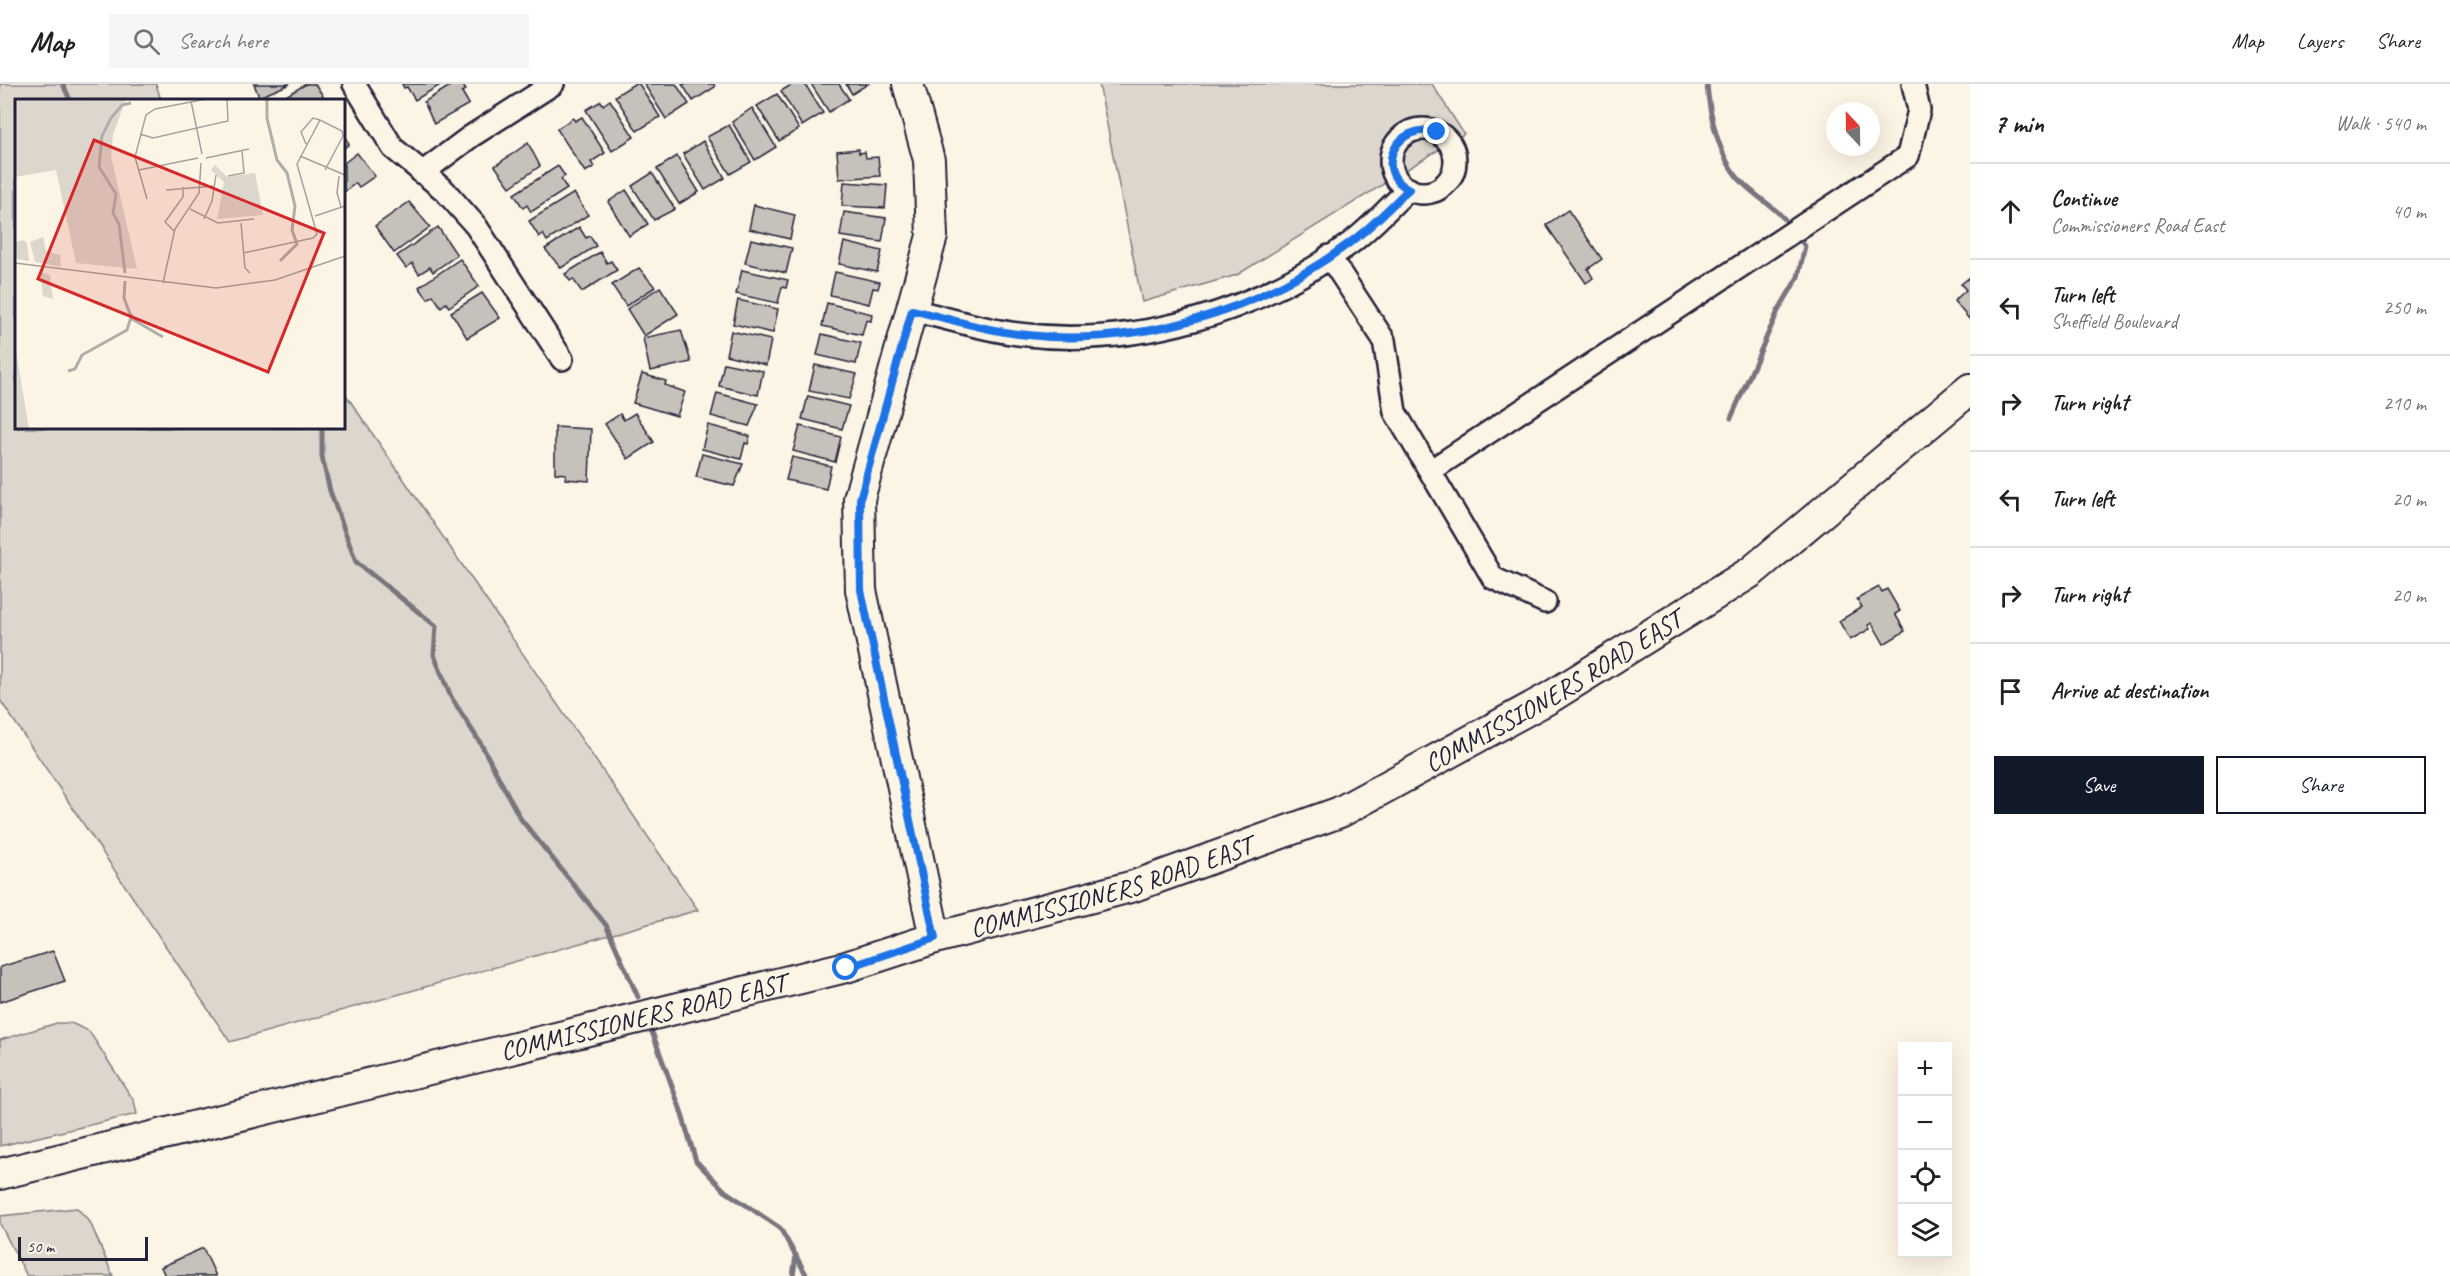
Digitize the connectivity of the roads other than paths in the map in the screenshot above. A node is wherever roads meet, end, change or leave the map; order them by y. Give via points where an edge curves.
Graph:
1 (354, 84) edge
2 (553, 84) edge
3 (908, 84) edge
4 (1913, 84) edge
5 (422, 173) junction
6 (1409, 189) dead end
7 (1329, 256) junction
8 (912, 310) junction
9 (562, 359) dead end
10 (1970, 390) edge
11 (1430, 471) junction
12 (1545, 602) dead end
13 (935, 938) junction
14 (0, 1174) edge

1 - 5 street via 393,148
2 - 5 street
3 - 8 main road via 929,160 932,236
4 - 11 street via 1919,110 1908,156
5 - 9 street via 445,191 476,226
6 - 7 street via 1353,241
7 - 8 street via 1285,283 1218,313 1113,336 1016,334
7 - 11 street via 1384,340 1395,412
8 - 13 main road via 860,499 861,590
10 - 13 main road, COMMISSIONERS ROAD EAST via 1751,572 1549,698 1340,812 1134,886
11 - 12 street via 1493,578
13 - 14 main road, COMMISSIONERS ROAD EAST via 846,968

